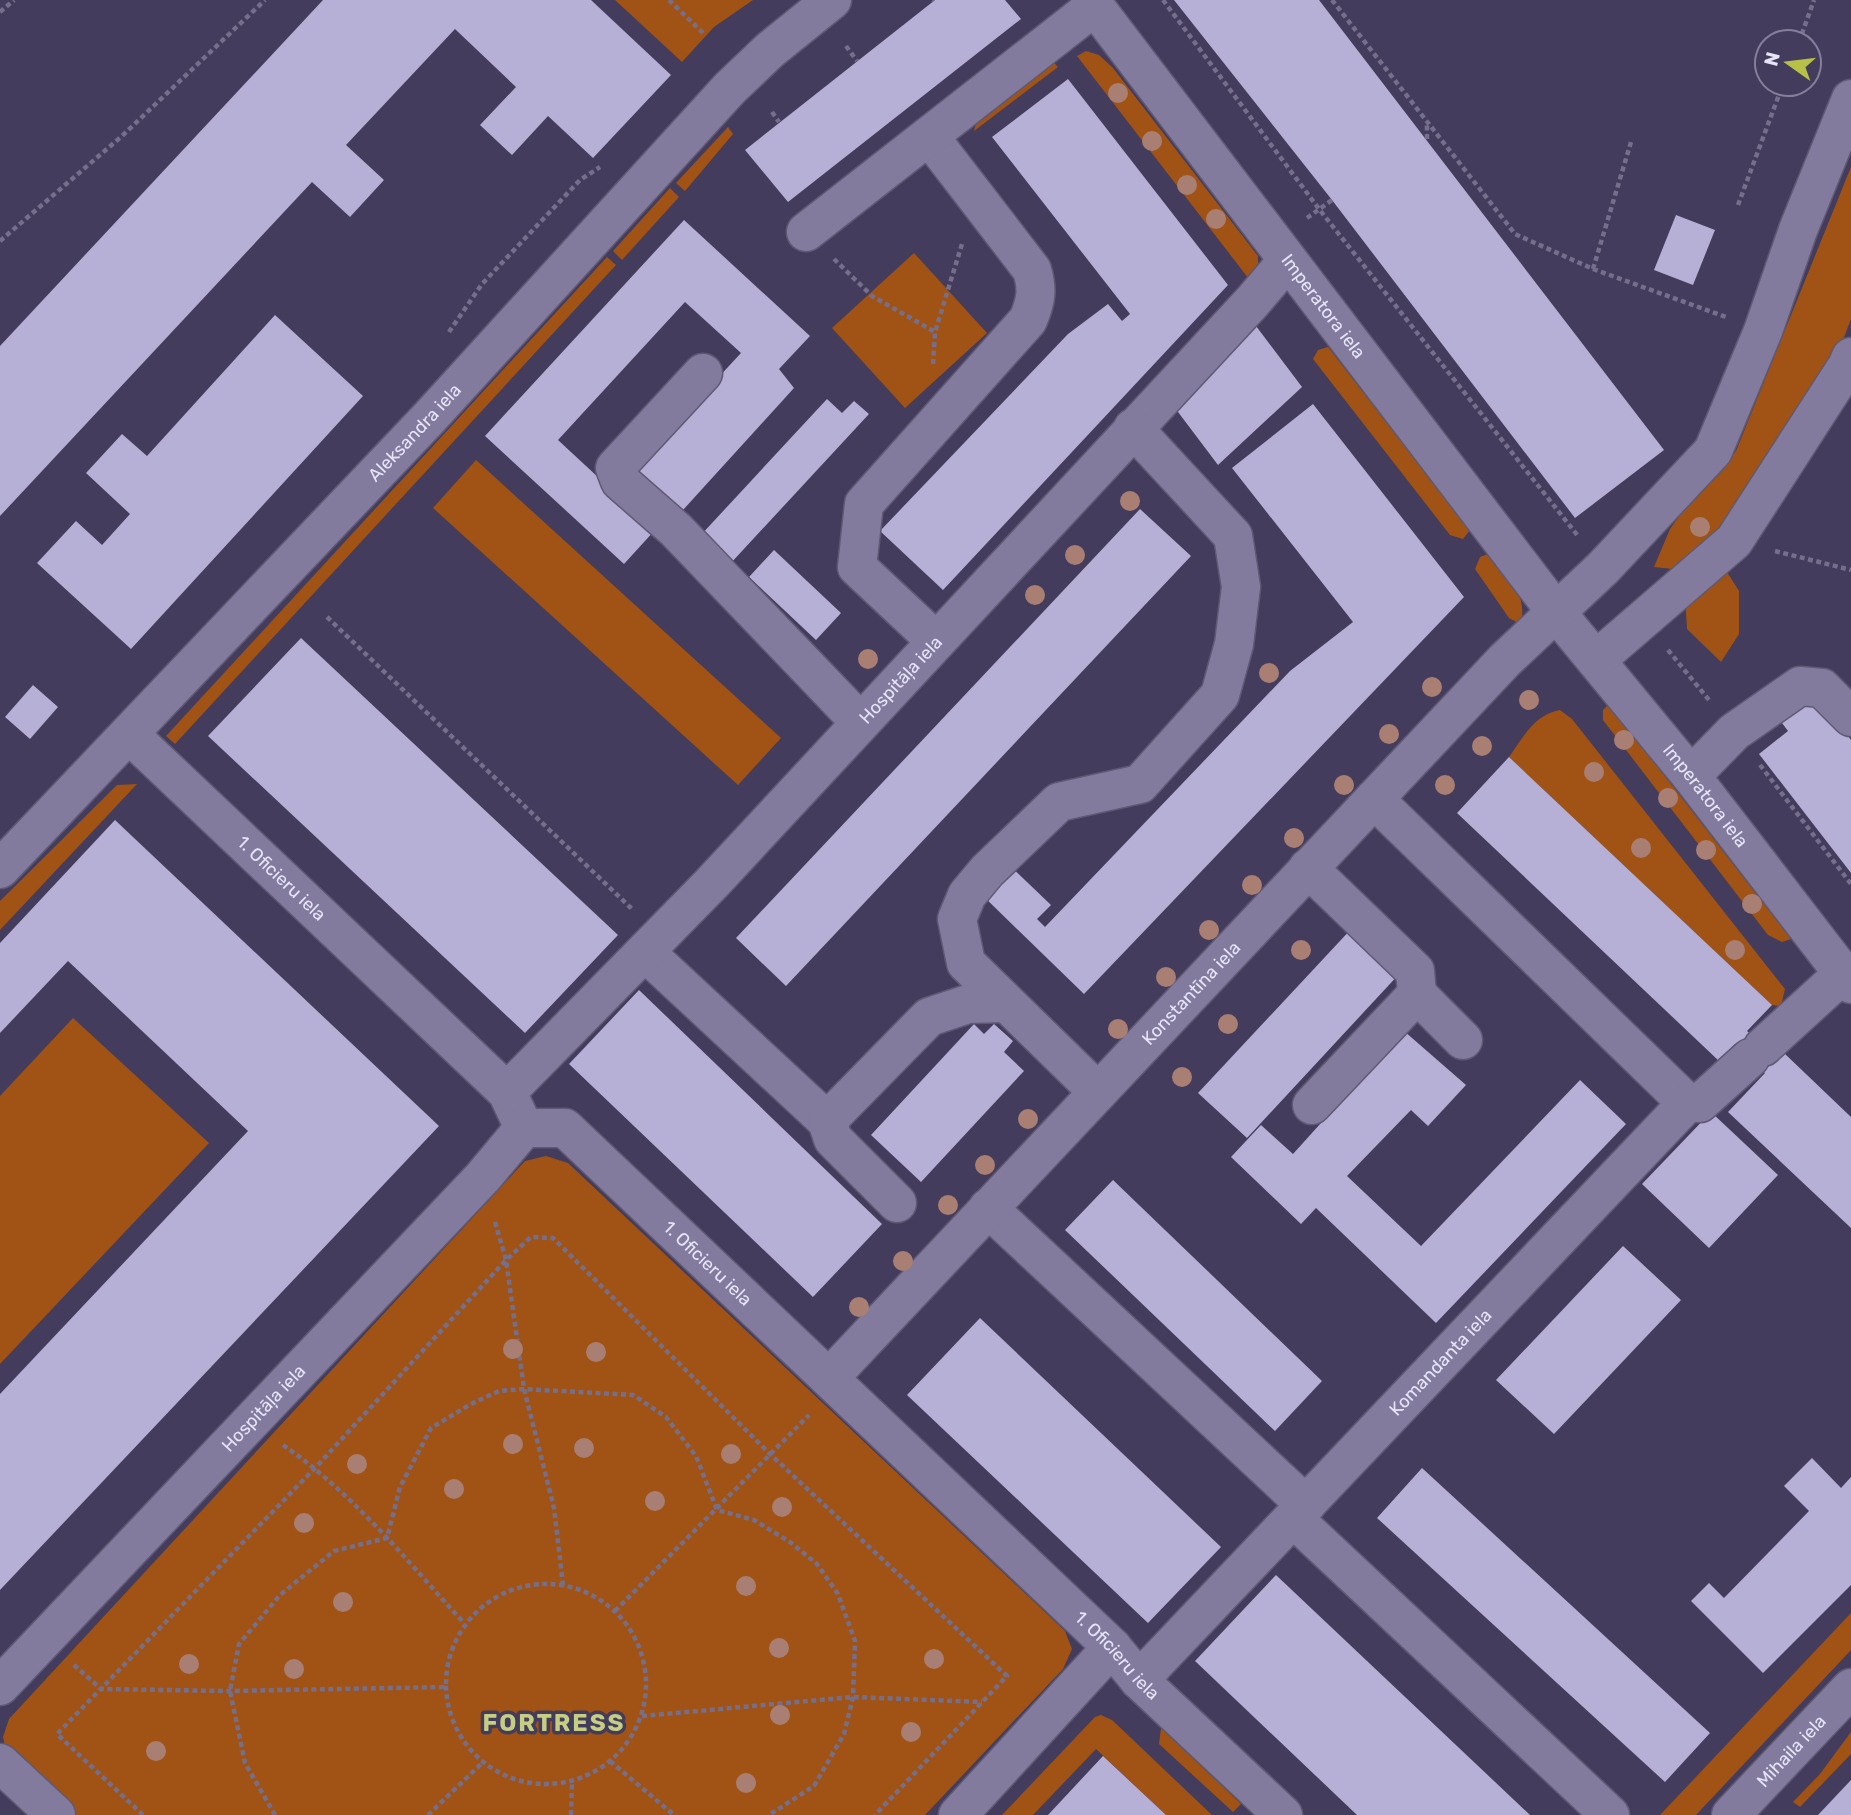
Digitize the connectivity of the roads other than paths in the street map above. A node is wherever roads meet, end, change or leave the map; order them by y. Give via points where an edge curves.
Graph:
1 (832, 0) edge
2 (1093, 3) edge
3 (1851, 99) edge
4 (929, 136) junction
5 (806, 232) road end
6 (1287, 261) junction
7 (1851, 357) edge
8 (703, 373) dead end
9 (1133, 428) junction
10 (1556, 612) junction
11 (936, 641) junction
12 (1596, 660) junction
13 (1851, 717) edge
14 (860, 722) junction
15 (129, 734) junction
16 (1691, 776) junction
17 (1374, 799) junction
18 (1308, 868) junction
19 (0, 869) edge
20 (653, 944) junction
21 (1847, 979) edge
22 (1417, 994) junction
23 (1006, 1003) junction
24 (1463, 1040) dead end
25 (507, 1092) junction
26 (1098, 1092) junction
27 (1687, 1103) junction
28 (1312, 1105) dead end
29 (827, 1121) junction
30 (524, 1128) junction
31 (897, 1203) dead end
32 (988, 1208) junction
33 (834, 1382) junction
34 (1300, 1511) junction
35 (1112, 1647) junction
36 (1139, 1680) junction
37 (0, 1686) edge
38 (1851, 1688) edge
39 (0, 1763) edge
40 (1267, 1810) edge
41 (56, 1815) edge
42 (958, 1815) edge
43 (1610, 1815) edge
44 (1731, 1815) edge

1 - 15 street, Aleksandra iela via 730,88 430,417
2 - 4 street
2 - 6 street, Imperatora iela
3 - 10 street via 1713,452
4 - 5 street
4 - 11 street via 1037,284 1037,301 1028,320 864,504 857,567
6 - 9 street, Hospitāļa iela
6 - 10 street, Imperatora iela
7 - 12 street via 1734,541
8 - 14 street via 615,468 620,481 676,530
9 - 11 street, Hospitāļa iela
9 - 23 street via 1233,536 1241,587 1234,644 1220,695 1139,784 1059,802 967,895 957,919 967,963
10 - 12 street, Imperatora iela
10 - 17 street, Konstantīna iela
11 - 14 street, Hospitāļa iela
12 - 16 street, Imperatora iela
13 - 16 street via 1822,688 1800,686 1734,732
14 - 20 street, Hospitāļa iela
15 - 19 street, Aleksandra iela
15 - 25 street, 1. Oficieru iela
16 - 21 street, Imperatora iela
17 - 18 street, Konstantīna iela
17 - 27 street
18 - 22 street via 1415,971
18 - 26 street, Konstantīna iela
20 - 25 street, Hospitāļa iela
20 - 29 street
21 - 27 street, Komandanta iela via 1700,1103
22 - 24 street
22 - 28 street
23 - 26 street
23 - 29 street via 968,1004 929,1017
25 - 30 street, 1. Oficieru iela
26 - 32 street, Konstantīna iela
27 - 34 street, Komandanta iela
29 - 31 street via 833,1139
30 - 33 street, 1. Oficieru iela via 565,1128
30 - 37 street, Hospitāļa iela via 483,1177
32 - 33 street, Konstantīna iela
32 - 34 street
33 - 35 street, 1. Oficieru iela
34 - 36 street, Komandanta iela
34 - 43 street
35 - 36 street, 1. Oficieru iela
35 - 42 street
36 - 40 street, 1. Oficieru iela
38 - 44 street, Mihaila iela
39 - 41 street

